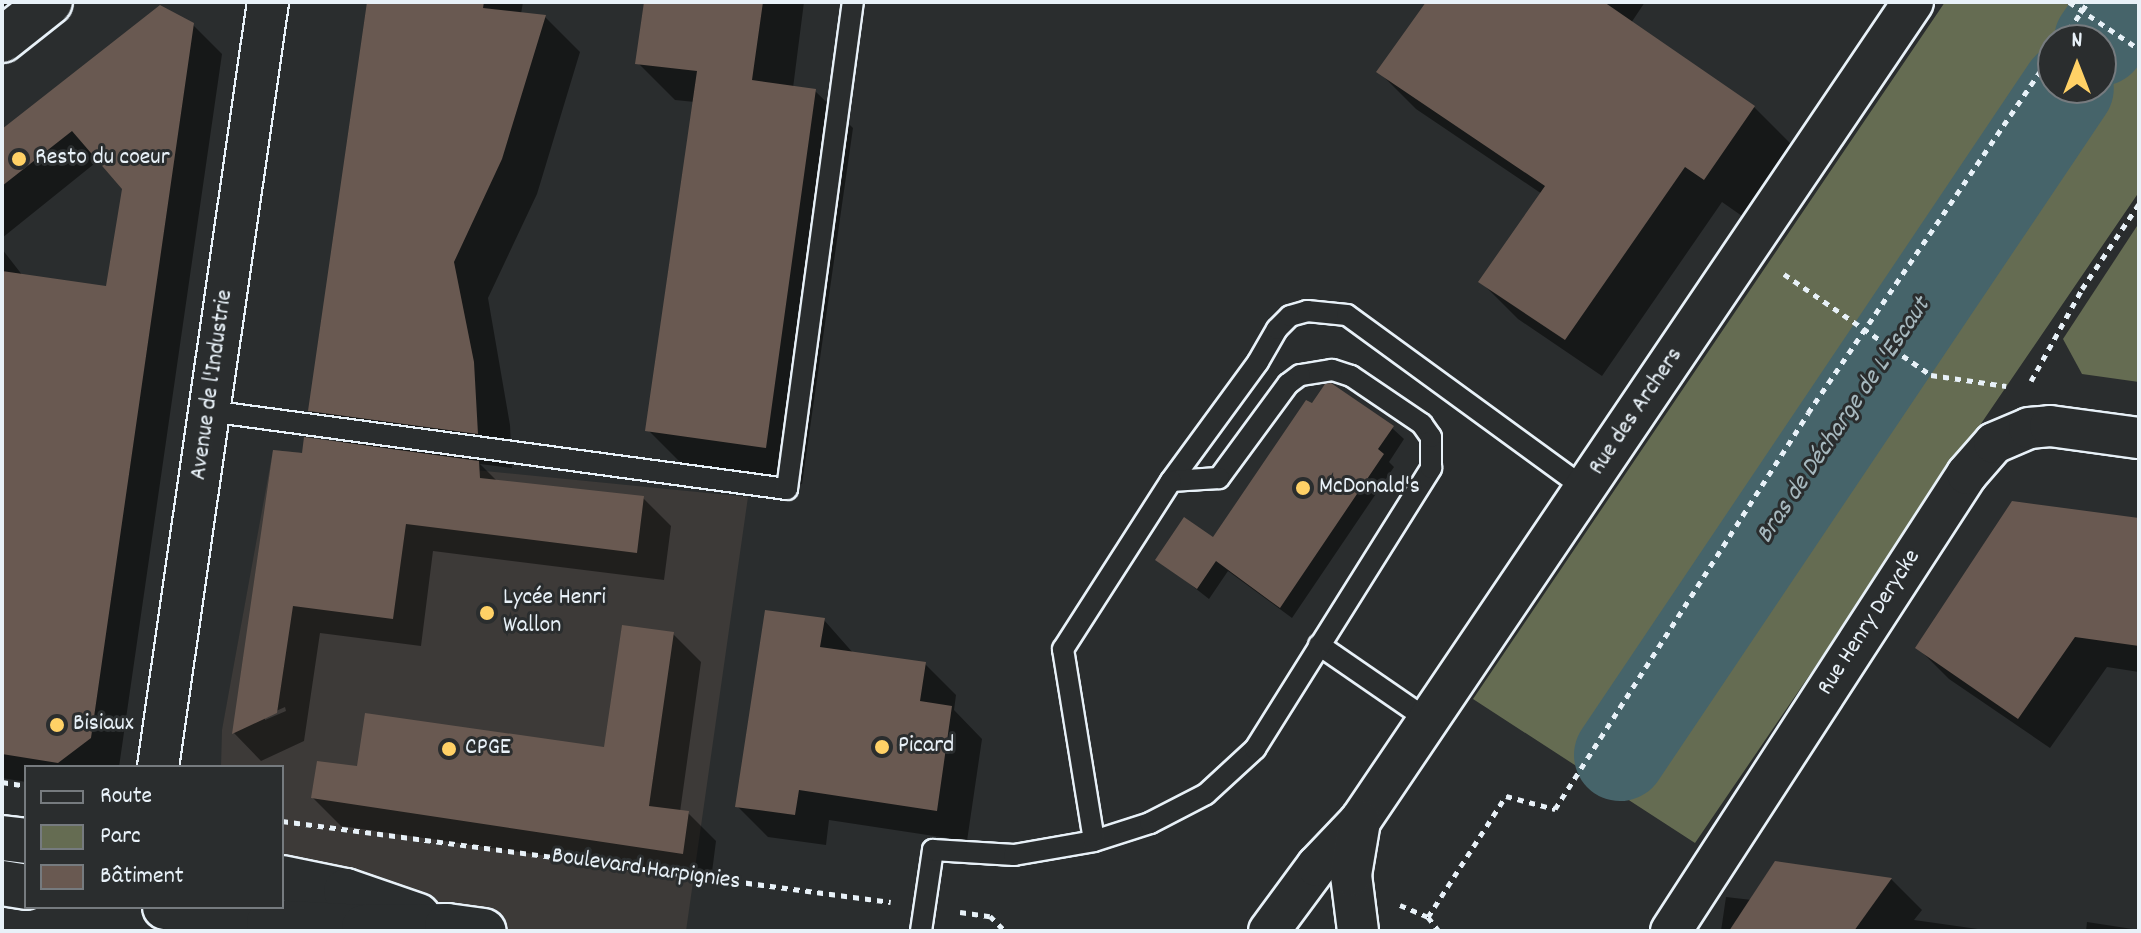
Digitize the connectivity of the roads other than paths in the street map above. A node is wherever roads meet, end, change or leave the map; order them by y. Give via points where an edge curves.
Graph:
1 (50, 2) edge
2 (268, 2) edge
3 (853, 2) edge
4 (1913, 2) edge
5 (2, 40) edge
6 (209, 411) junction
7 (2139, 438) edge
8 (1171, 481) junction
9 (1586, 489) junction
10 (1319, 645) junction
11 (1428, 720) junction
12 (158, 765) edge
13 (1360, 821) junction
14 (2, 838) edge
15 (24, 841) edge
16 (1094, 841) junction
17 (284, 878) edge
18 (2, 883) edge
19 (24, 887) edge
20 (180, 909) edge
21 (1355, 913) edge
22 (465, 928) edge
23 (921, 931) edge
24 (1269, 931) edge
25 (1671, 931) edge

1 - 5 main road
2 - 6 street, Avenue de l'Industrie
3 - 6 lane via 787,489
4 - 9 street, Rue des Archers
6 - 12 street, Avenue de l'Industrie
7 - 25 street, Rue Henry Derycke via 2050,426 2029,428 1994,443 1967,474
8 - 9 lane via 1277,329 1290,316 1307,311 1347,315
8 - 10 lane via 1219,478 1288,384 1316,370 1351,376 1422,424 1431,437 1431,468
8 - 16 lane via 1063,649
9 - 11 street, Rue des Archers
10 - 11 lane
10 - 16 lane via 1273,723 1234,772 1179,810
11 - 13 street, Rue des Archers
13 - 21 street, Rue des Archers via 1352,865
13 - 24 street, Rue des Archers via 1317,866
14 - 15 main road
16 - 23 lane via 1014,855 933,850
17 - 22 main road via 346,891
18 - 19 main road
20 - 22 main road via 293,924

